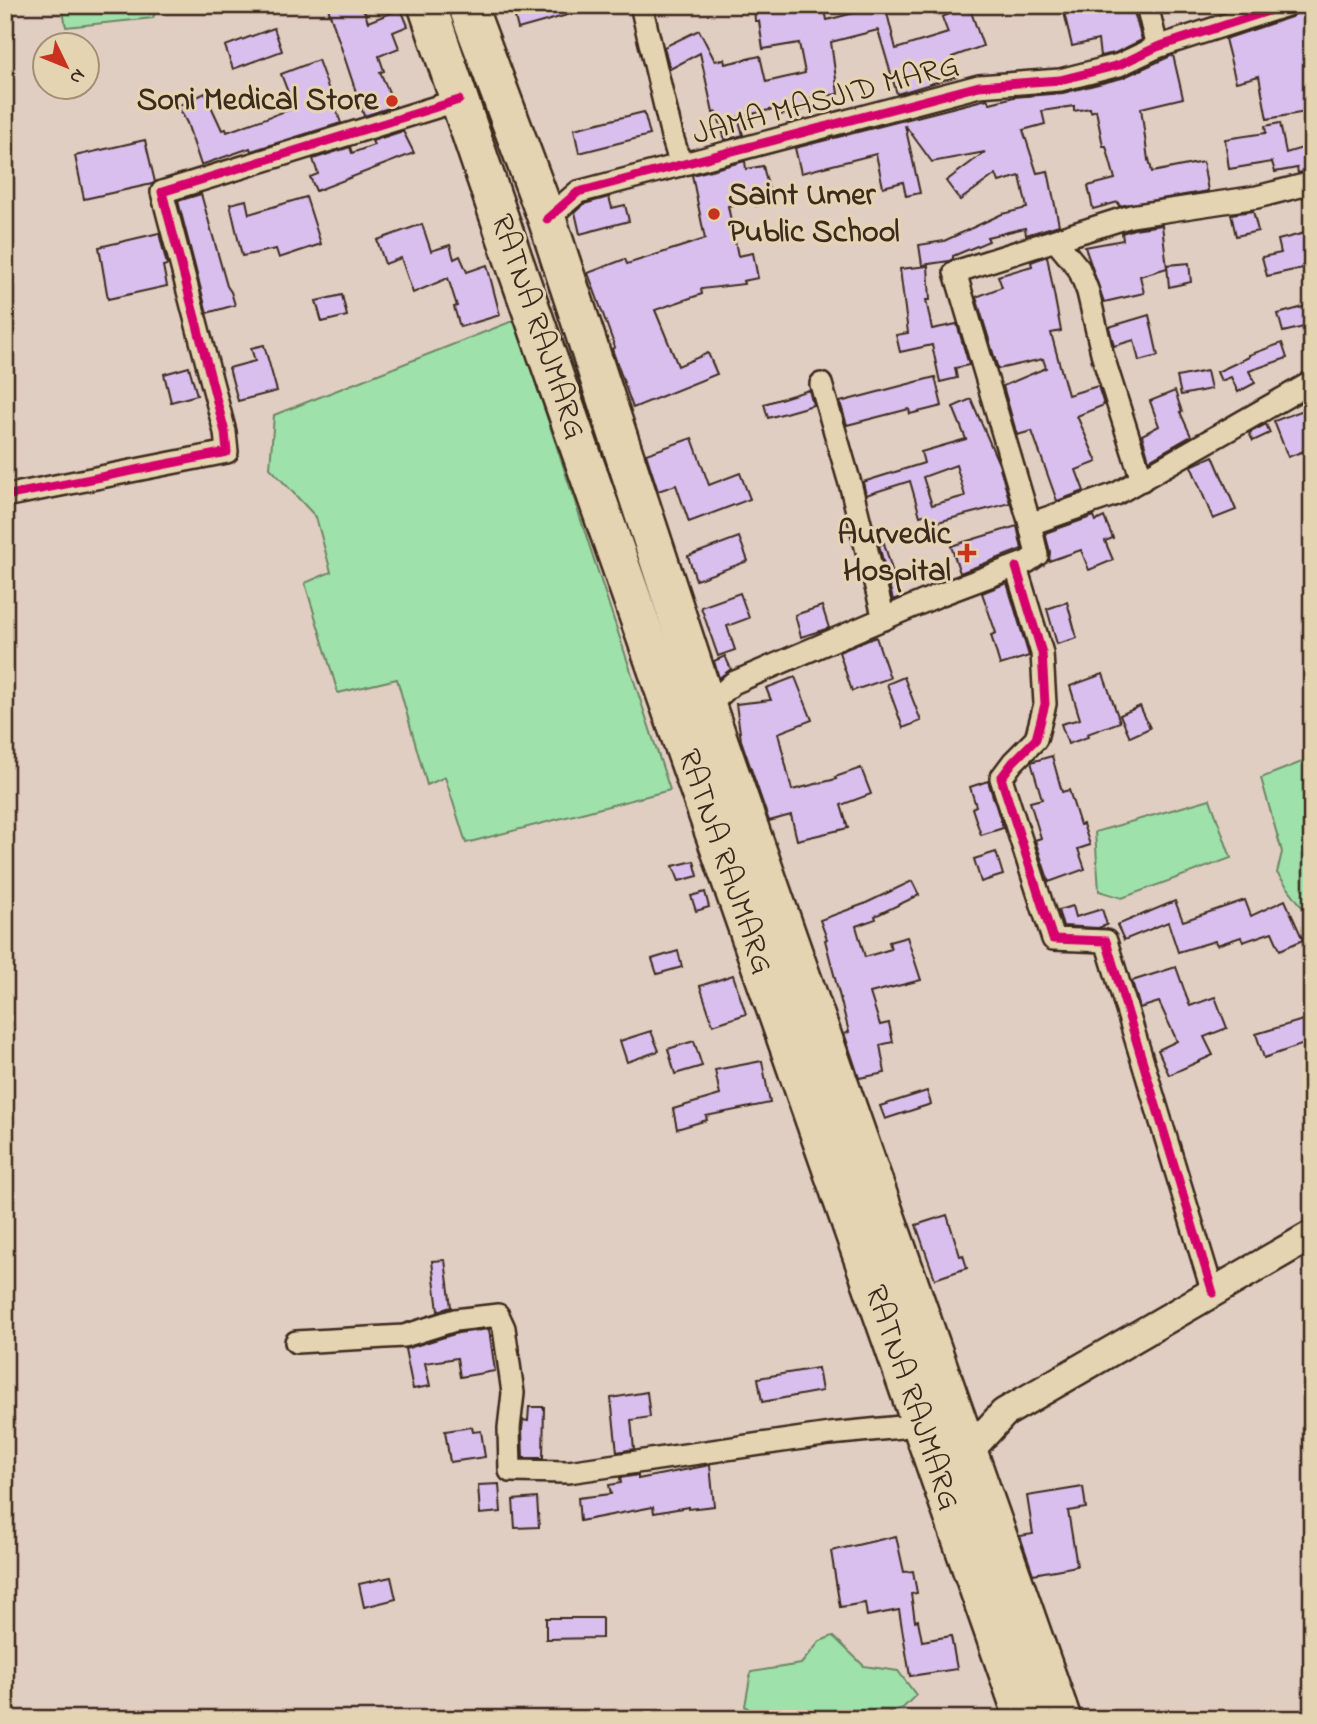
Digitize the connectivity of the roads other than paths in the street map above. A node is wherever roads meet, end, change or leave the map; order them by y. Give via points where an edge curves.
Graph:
1 (427, 5) edge
2 (467, 5) edge
3 (641, 5) edge
4 (1147, 5) edge
5 (1287, 5) edge
6 (1157, 47) junction
7 (459, 100) junction
8 (681, 165) junction
9 (1312, 183) edge
10 (547, 219) junction
11 (1056, 241) junction
12 (1312, 382) edge
13 (821, 384) dead end
14 (1142, 480) junction
15 (5, 496) edge
16 (1030, 524) junction
17 (1016, 567) junction
18 (884, 618) junction
19 (707, 707) junction
20 (1312, 1236) edge
21 (1213, 1293) junction
22 (296, 1342) dead end
23 (919, 1421) junction
24 (967, 1453) junction
25 (1024, 1719) edge
26 (1062, 1719) edge

1 - 7 highway, RATNA RAJMARG
2 - 10 highway, RATNA RAJMARG
3 - 8 street
4 - 6 street
5 - 6 street, JAMA MASJID MARG
6 - 8 street, JAMA MASJID MARG via 1119,65 1060,79 979,86
7 - 15 street via 162,192 227,452
7 - 23 highway, RATNA RAJMARG
8 - 10 street, JAMA MASJID MARG via 578,192
9 - 11 street via 1257,197 1131,216
10 - 19 highway, RATNA RAJMARG
11 - 14 street via 1079,269 1088,292 1103,357
11 - 16 street via 955,272
12 - 14 street
13 - 18 street
14 - 16 street via 1116,495
16 - 17 street via 1037,555
17 - 18 street
17 - 21 street via 1042,653 1045,704 1036,739 1001,778 1053,939 1106,941
18 - 19 street via 733,683
19 - 24 highway, RATNA RAJMARG
20 - 21 street
21 - 24 street via 1004,1413
22 - 23 street via 404,1336 455,1320 498,1315 505,1328 513,1393 510,1471 568,1472
23 - 25 highway, RATNA RAJMARG
24 - 26 highway, RATNA RAJMARG

